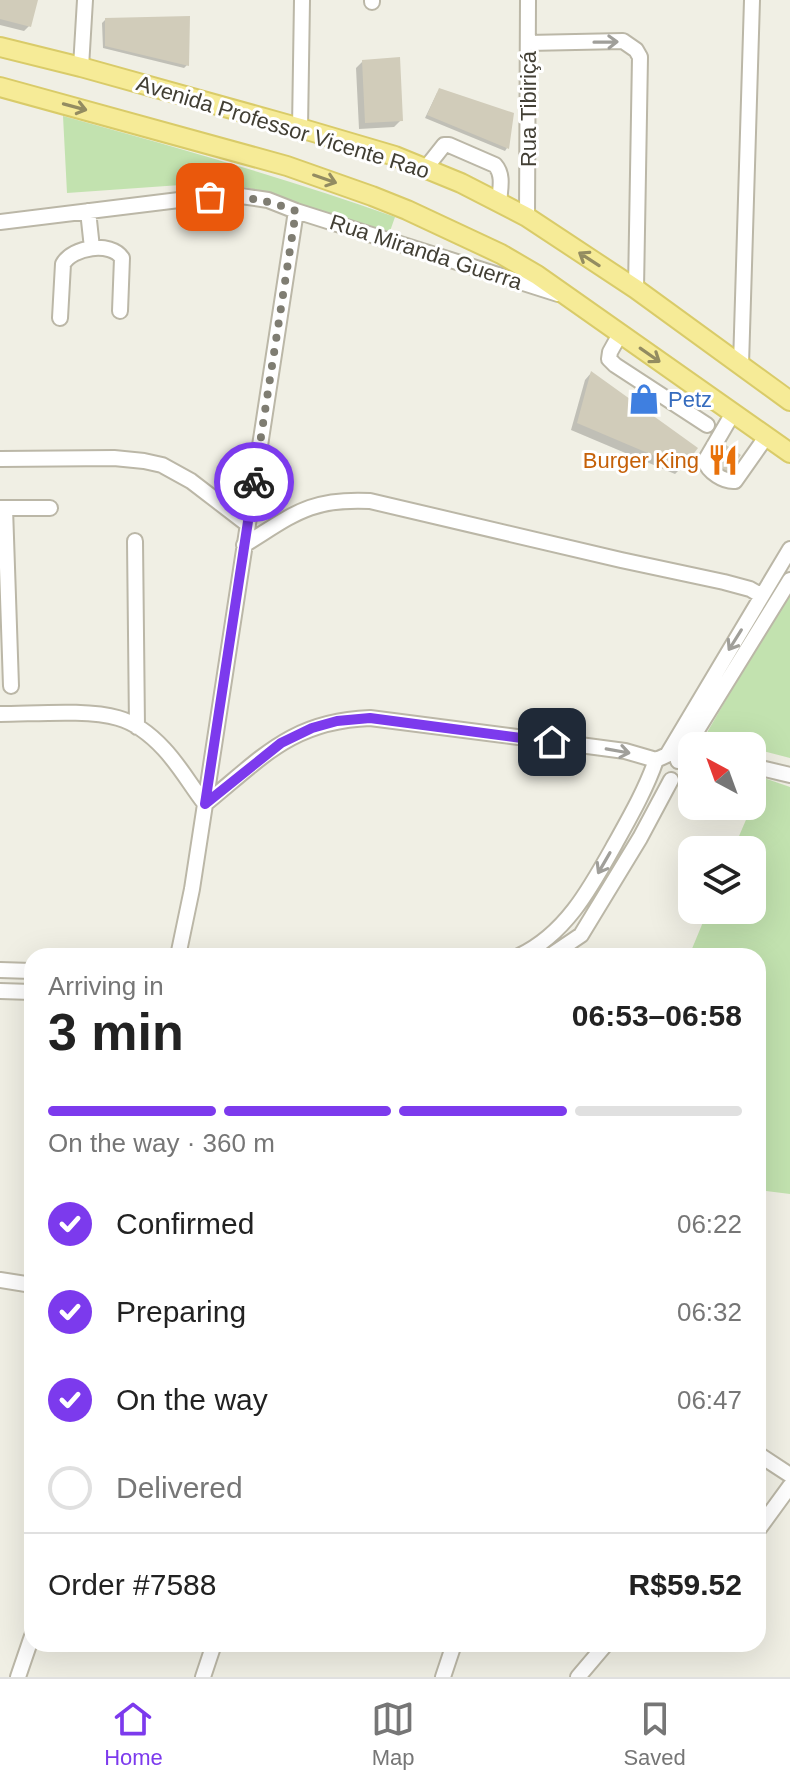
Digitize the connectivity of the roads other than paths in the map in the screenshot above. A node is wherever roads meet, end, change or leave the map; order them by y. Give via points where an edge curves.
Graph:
1 (85, 0) edge
2 (302, 0) edge
3 (528, 0) edge
4 (752, 0) edge
5 (528, 43) junction
6 (0, 47) edge
7 (81, 67) junction
8 (0, 87) edge
9 (300, 128) junction
10 (425, 169) junction
11 (499, 203) junction
12 (88, 211) junction
13 (296, 211) junction
14 (527, 217) junction
15 (0, 222) edge
16 (92, 248) junction
17 (636, 289) junction
18 (566, 297) junction
19 (120, 311) dead end
20 (60, 318) dead end
21 (620, 334) junction
22 (741, 365) junction
23 (790, 401) edge
24 (733, 413) junction
25 (707, 425) dead end
26 (766, 437) junction
27 (790, 453) edge
28 (0, 459) edge
29 (2, 508) edge
30 (50, 508) dead end
31 (247, 524) junction
32 (135, 541) dead end
33 (244, 545) junction
34 (790, 549) edge
35 (790, 580) edge
36 (762, 596) junction
37 (11, 686) dead end
38 (0, 714) edge
39 (137, 727) junction
40 (671, 761) edge
41 (766, 769) edge
42 (790, 775) edge
43 (205, 804) junction
44 (581, 935) junction
45 (180, 948) edge
46 (531, 948) edge
47 (562, 948) edge
48 (574, 948) edge
49 (0, 970) edge
50 (24, 971) edge
51 (0, 991) edge
52 (24, 992) edge
53 (0, 1280) edge
54 (24, 1284) edge
55 (766, 1459) edge
56 (790, 1475) edge
57 (790, 1486) edge
58 (766, 1519) edge
59 (27, 1652) edge
60 (211, 1652) edge
61 (451, 1652) edge
62 (599, 1652) edge
63 (18, 1677) edge
64 (203, 1677) edge
65 (443, 1677) edge
66 (578, 1677) edge

1 - 7 street
2 - 9 street
3 - 5 street, Rua Tibiriçá
4 - 22 street
5 - 14 street, Rua Tibiriçá
5 -> 17 street via 623,41 640,57
6 - 7 main road, Avenida Professor Vicente Rao
7 - 9 main road, Avenida Professor Vicente Rao
8 -> 18 main road, Avenida Professor Vicente Rao via 287,166 372,196 501,254
9 - 10 main road, Avenida Professor Vicente Rao
10 - 11 main road, Avenida Professor Vicente Rao
10 - 11 street via 444,145 495,165 501,176
11 - 14 main road, Avenida Professor Vicente Rao
12 - 13 street, Rua Miranda Guerra via 241,196
12 - 15 street, Rua Miranda Guerra
12 - 16 street
13 - 18 street, Rua Miranda Guerra
13 - 31 street
17 -> 14 main road, Avenida Professor Vicente Rao
16 - 19 street via 113,249 122,258
16 - 20 street via 65,259
17 - 22 main road, Avenida Professor Vicente Rao
18 - 21 main road, Avenida Professor Vicente Rao
21 -> 24 main road, Avenida Professor Vicente Rao
21 - 25 street via 609,359
22 - 23 main road, Avenida Professor Vicente Rao
24 - 26 main road, Avenida Professor Vicente Rao
24 - 26 street via 705,461 709,469 735,481
26 - 27 main road, Avenida Professor Vicente Rao
28 - 31 street via 153,463 182,475
29 - 30 street
29 - 37 street
31 - 33 street
32 - 39 street
33 - 36 street via 304,509 343,500 370,501 724,582
33 - 43 street
34 - 36 street
35 - 40 street
36 -> 40 street
38 - 39 street via 115,717
39 - 43 street via 174,761
43 -> 40 street via 281,743 312,728 352,719
40 - 44 street via 679,772
40 -> 46 street via 578,905
41 - 42 street
43 - 45 street
44 - 47 street
44 - 48 street
49 - 50 street
51 - 52 street
53 - 54 street
55 - 56 street
57 - 58 street
59 - 63 street
60 - 64 street
61 - 65 street
62 - 66 street

